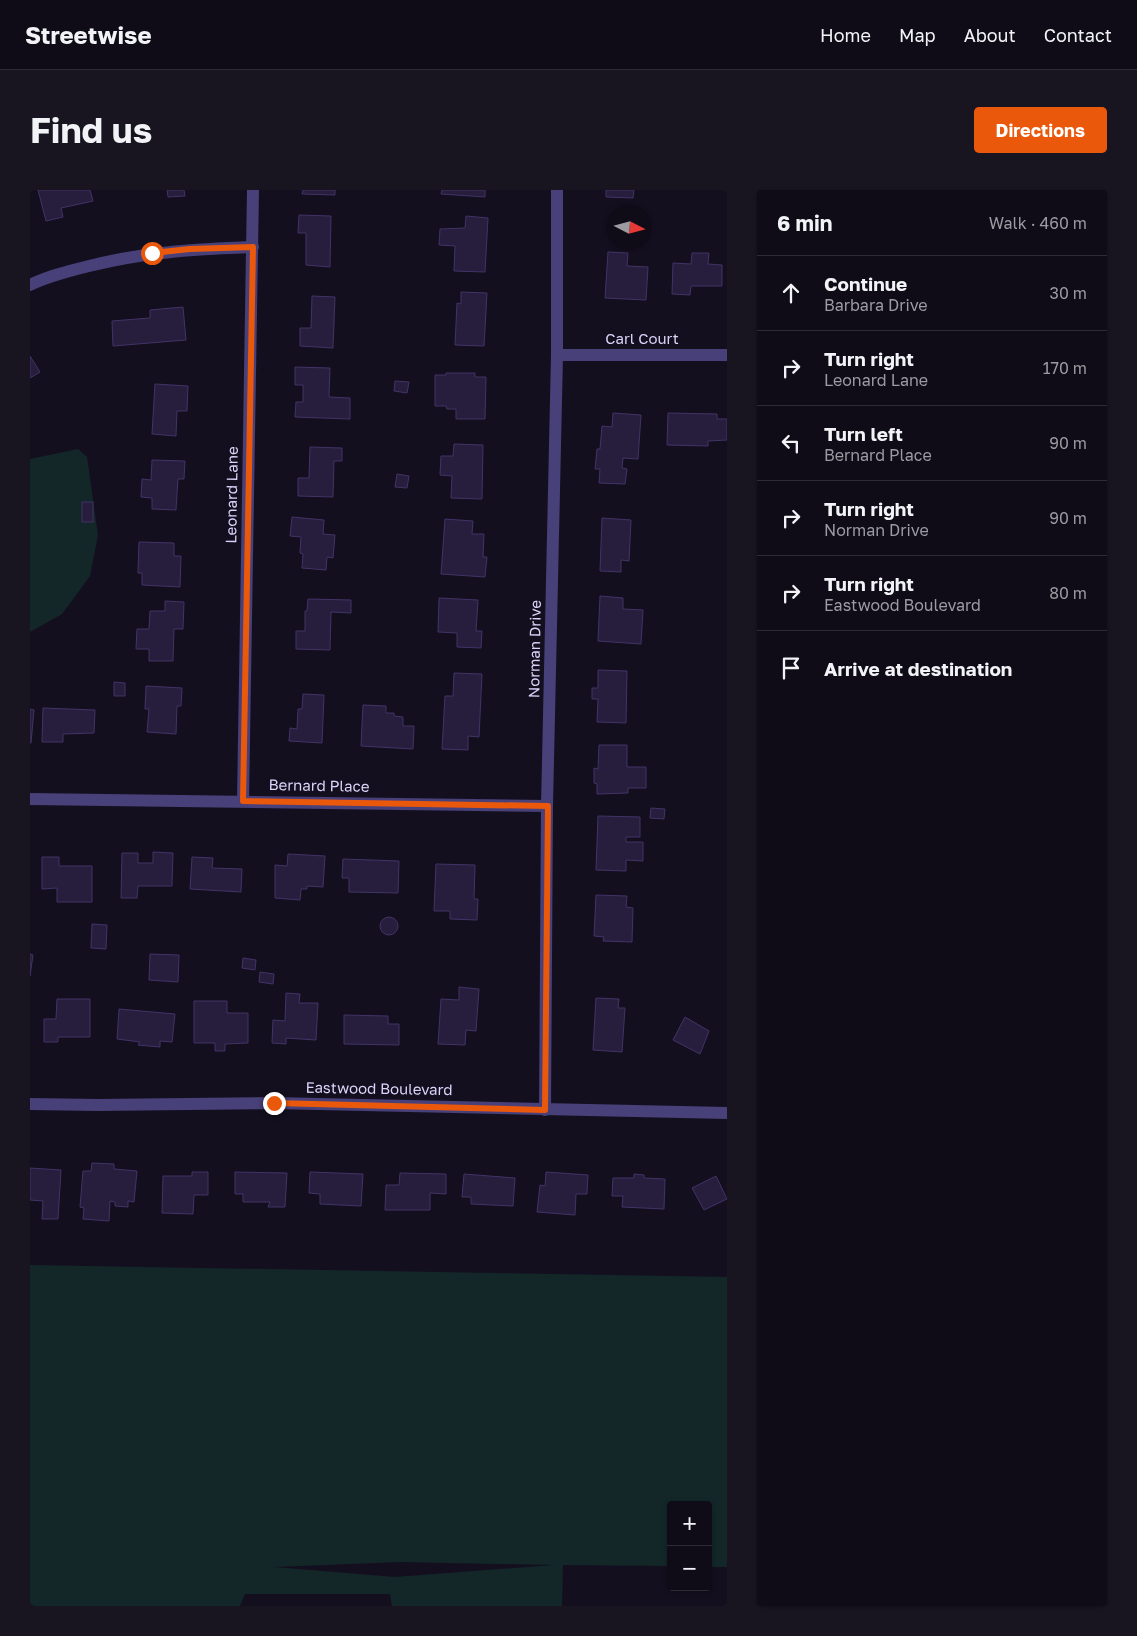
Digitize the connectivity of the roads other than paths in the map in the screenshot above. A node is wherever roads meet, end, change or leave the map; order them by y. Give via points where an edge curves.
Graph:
1 (253, 190) edge
2 (557, 190) edge
3 (253, 247) junction
4 (30, 285) edge
5 (557, 355) junction
6 (727, 355) edge
7 (30, 798) edge
8 (243, 801) junction
9 (548, 806) junction
10 (30, 1104) edge
11 (545, 1110) junction
12 (727, 1113) edge

1 - 3 street, Leonard Lane
2 - 5 street, Norman Drive
3 - 4 street via 152,253 72,270
3 - 8 street, Leonard Lane
5 - 6 street, Carl Court
5 - 9 street, Norman Drive
7 - 8 street, Bernard Place
8 - 9 street, Bernard Place
9 - 11 street, Norman Drive
10 - 11 street, Eastwood Boulevard via 274,1103
11 - 12 street, Eastwood Boulevard

